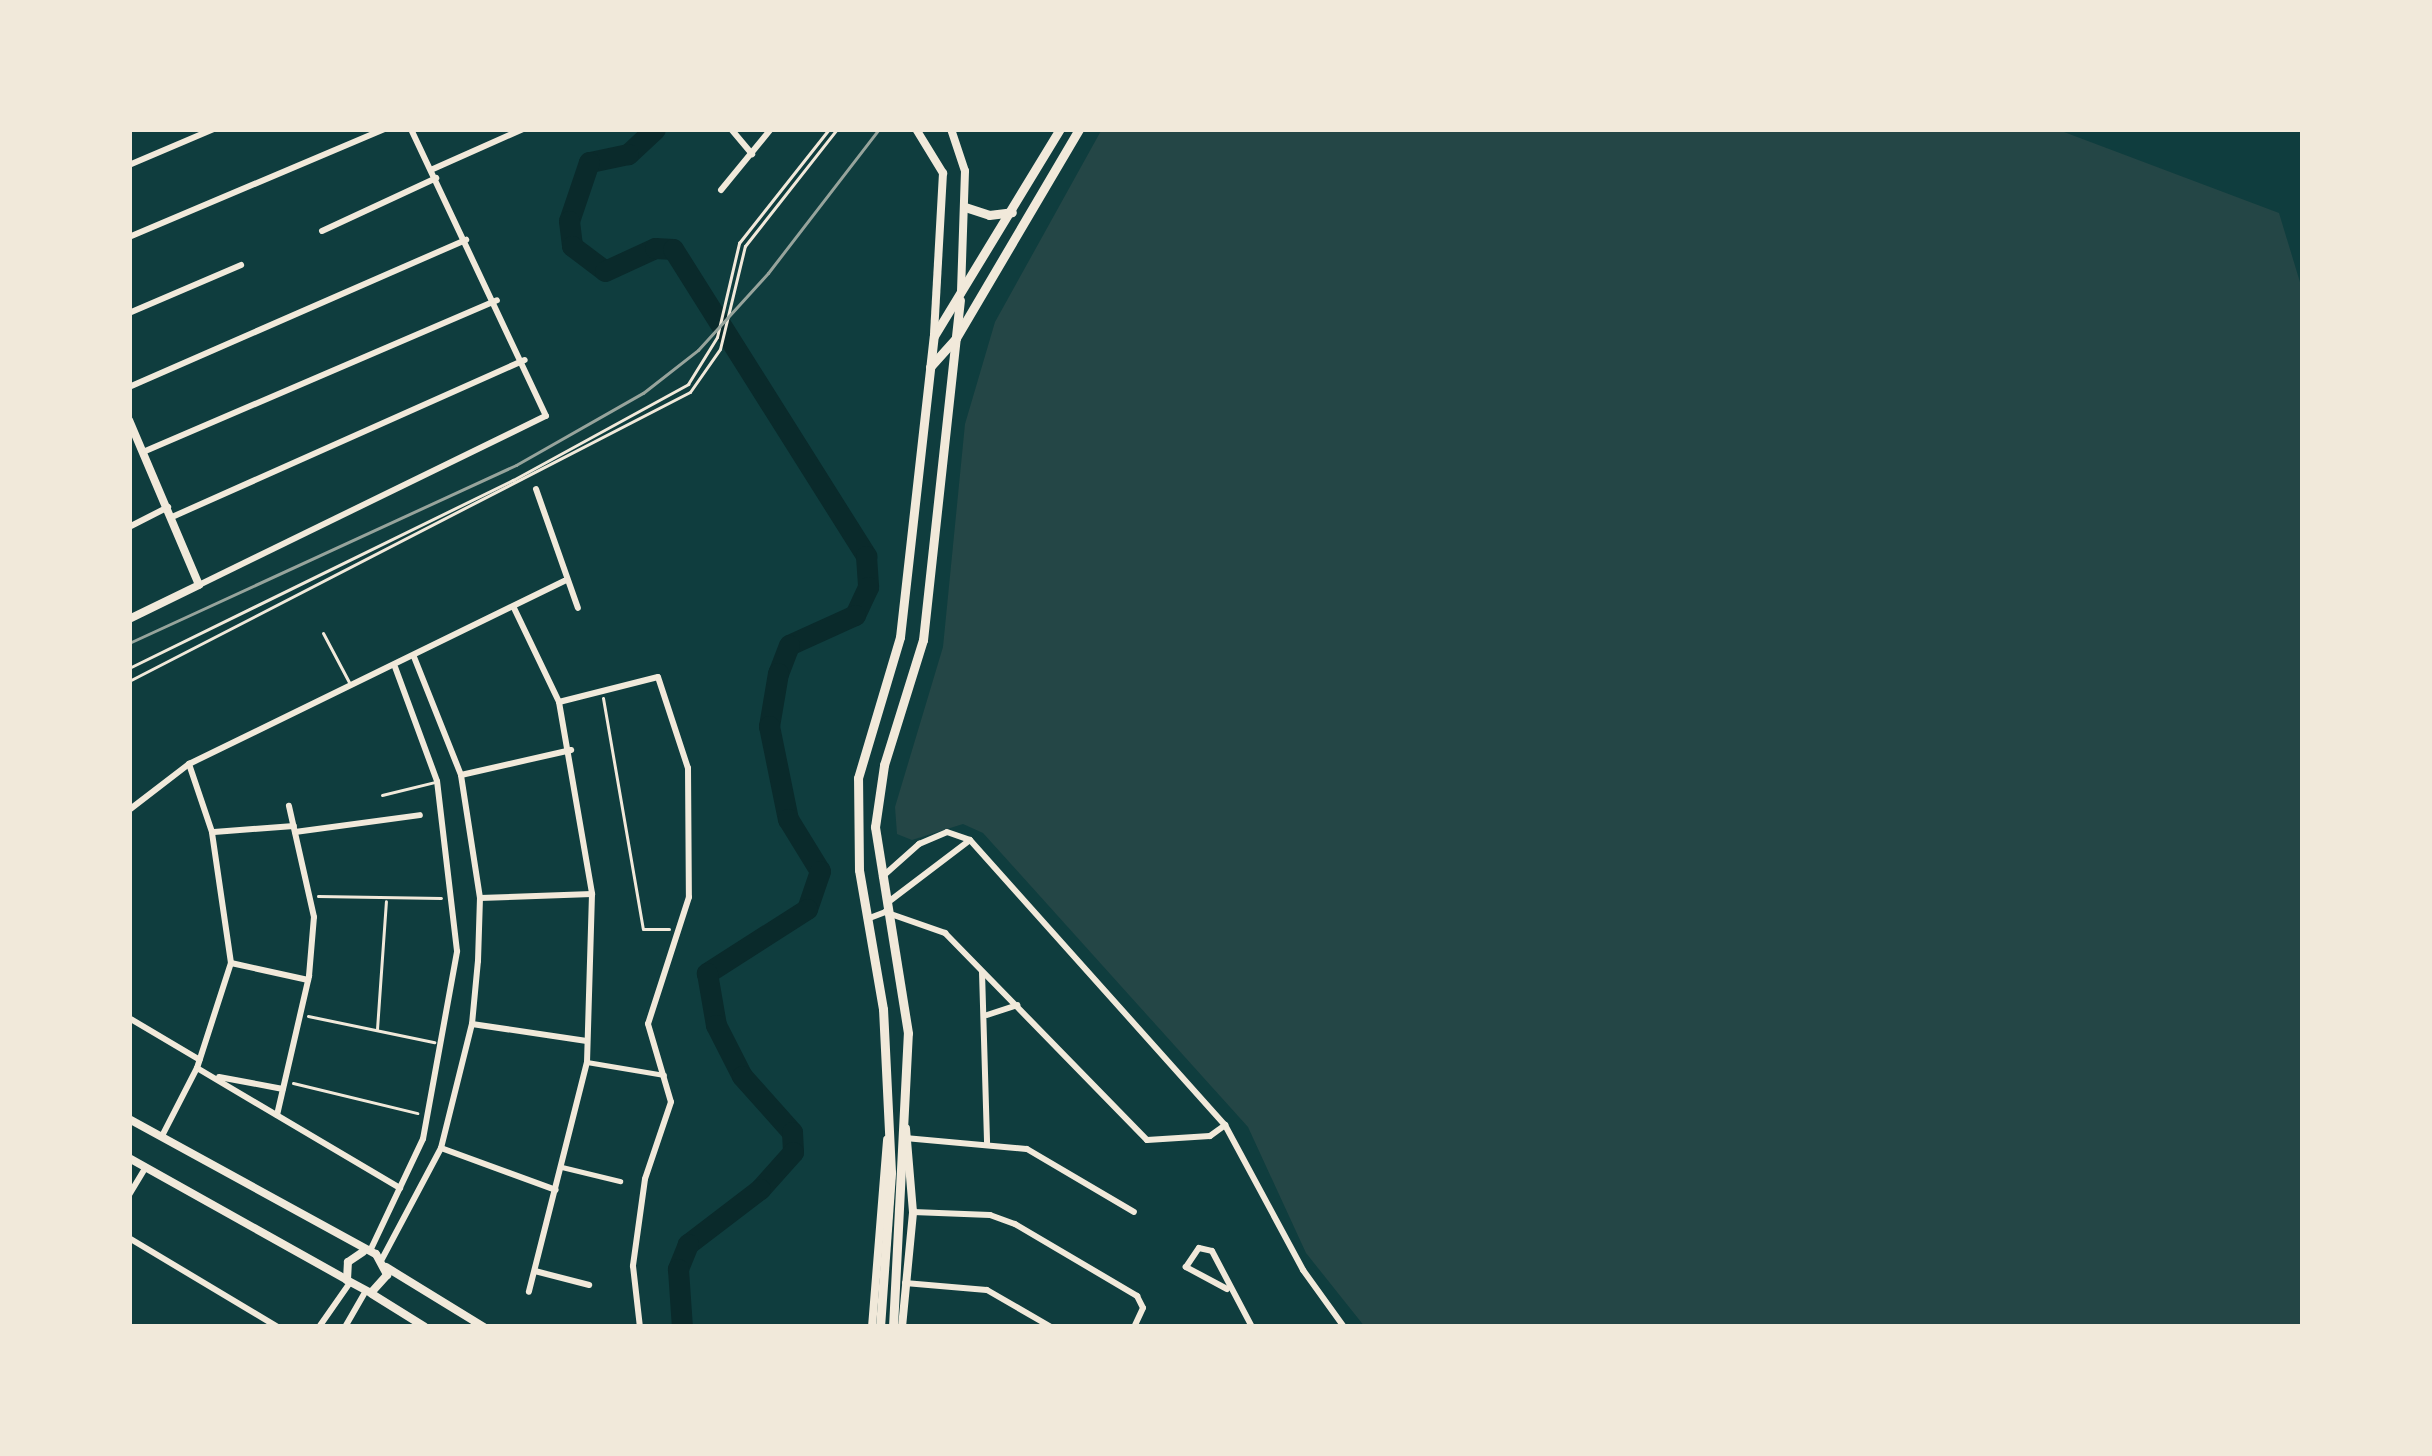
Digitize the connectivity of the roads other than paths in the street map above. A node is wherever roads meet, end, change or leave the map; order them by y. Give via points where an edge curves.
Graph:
1 (214, 129) edge
2 (386, 129) edge
3 (410, 129) edge
4 (523, 129) edge
5 (731, 129) edge
6 (771, 129) edge
7 (829, 129) edge
8 (837, 129) edge
9 (916, 129) edge
10 (951, 129) edge
11 (1060, 129) edge
12 (1079, 129) edge
13 (753, 154) junction
14 (129, 165) edge
15 (434, 174) junction
16 (721, 190) dead end
17 (965, 207) junction
18 (1012, 212) junction
19 (322, 231) dead end
20 (129, 237) edge
21 (466, 240) junction
22 (241, 265) dead end
23 (497, 300) junction
24 (960, 300) junction
25 (129, 313) edge
26 (934, 336) junction
27 (956, 338) junction
28 (526, 359) junction
29 (930, 367) junction
30 (129, 387) edge
31 (130, 426) edge
32 (143, 452) junction
33 (536, 489) dead end
34 (170, 512) junction
35 (129, 526) edge
36 (565, 581) junction
37 (199, 585) junction
38 (514, 608) junction
39 (578, 608) dead end
40 (129, 619) edge
41 (323, 633) dead end
42 (414, 657) junction
43 (395, 667) junction
44 (129, 668) edge
45 (129, 681) edge
46 (350, 686) junction
47 (559, 702) junction
48 (571, 750) junction
49 (188, 764) junction
50 (461, 775) junction
51 (437, 781) junction
52 (382, 795) dead end
53 (289, 806) dead end
54 (129, 810) edge
55 (421, 815) dead end
56 (294, 829) junction
57 (212, 832) junction
58 (970, 840) junction
59 (879, 879) junction
60 (592, 894) junction
61 (480, 898) junction
62 (885, 909) junction
63 (867, 919) junction
64 (231, 963) junction
65 (982, 970) junction
66 (308, 980) junction
67 (1018, 1005) junction
68 (987, 1016) junction
69 (129, 1018) edge
70 (472, 1024) junction
71 (589, 1041) junction
72 (587, 1062) junction
73 (198, 1064) junction
74 (666, 1075) junction
75 (209, 1076) junction
76 (284, 1085) junction
77 (277, 1115) junction
78 (129, 1119) edge
79 (1225, 1125) junction
80 (888, 1132) junction
81 (908, 1134) junction
82 (160, 1139) junction
83 (987, 1142) junction
84 (441, 1148) junction
85 (129, 1158) edge
86 (562, 1167) junction
87 (146, 1168) junction
88 (620, 1181) dead end
89 (401, 1189) junction
90 (556, 1190) junction
91 (129, 1195) edge
92 (913, 1212) junction
93 (1134, 1212) dead end
94 (129, 1238) edge
95 (366, 1252) junction
96 (384, 1263) junction
97 (535, 1271) junction
98 (348, 1282) junction
99 (905, 1282) junction
100 (589, 1286) dead end
101 (1227, 1289) junction
102 (529, 1292) dead end
103 (368, 1293) junction
104 (902, 1322) edge
105 (875, 1323) edge
106 (278, 1327) edge
107 (319, 1327) edge
108 (345, 1327) edge
109 (425, 1327) edge
110 (484, 1327) edge
111 (640, 1327) edge
112 (893, 1327) edge
113 (1051, 1327) edge
114 (1134, 1327) edge
115 (1252, 1327) edge
116 (1344, 1327) edge

1 - 14 street
2 - 20 street
3 - 15 street
4 - 15 street
5 - 13 street
6 - 13 street
7 - 44 lane via 739,243 717,338 696,377 513,481
8 - 45 lane via 745,246 707,376 515,489
9 - 26 street via 944,173
10 - 17 street via 965,170
11 - 18 main road
12 - 27 main road
13 - 16 street
15 - 19 street
15 - 21 street
17 - 18 main road
17 - 24 street
18 - 24 main road
21 - 23 street
21 - 30 street
22 - 25 street
23 - 28 street
23 - 32 street
24 - 26 main road
24 - 27 main road
26 - 29 main road
27 - 29 main road
27 - 59 main road via 923,640 884,765 875,827
28 - 34 street
28 - 37 street via 546,416
29 - 63 main road via 900,637 858,778
31 - 32 street
32 - 34 street
33 - 36 street
34 - 35 street
34 - 37 street
36 - 38 street
36 - 39 street
37 - 40 street
38 - 42 street
38 - 47 street
41 - 46 lane
42 - 43 street
42 - 50 street
43 - 46 street
43 - 51 street
46 - 49 street
47 - 48 street
47 - 74 street via 662,680 688,767 682,927 648,1024
48 - 50 street
48 - 60 street
49 - 54 street
49 - 57 street
50 - 61 street
51 - 52 lane
51 - 89 street via 456,898 446,1044
53 - 56 street
55 - 56 street
56 - 57 street
56 - 66 street via 310,896
57 - 64 street
58 - 59 street via 947,832 919,844
58 - 62 street
58 - 79 street
59 - 62 main road
60 - 61 street
60 - 71 street
61 - 70 street
62 - 63 street
62 - 65 street via 945,933
62 - 81 main road via 908,1033
63 - 80 main road via 883,1009
64 - 66 street
64 - 73 street
65 - 67 street
65 - 68 street
66 - 76 street
67 - 68 street
67 - 79 street via 1147,1140 1210,1136
68 - 83 street
69 - 73 street
70 - 71 street
70 - 84 street
71 - 72 street
72 - 74 street
72 - 86 street
73 - 75 street
73 - 82 street
74 - 111 street via 671,1102 645,1179 633,1266
75 - 76 street
75 - 77 street
76 - 77 street
77 - 89 street
78 - 82 street
79 - 116 street via 1303,1270
80 - 105 street
80 - 105 main road
81 - 83 street
81 - 92 street
81 - 112 main road
82 - 95 street
83 - 93 street via 1027,1149
84 - 90 street
84 - 96 street
85 - 87 street
86 - 88 street
86 - 90 street
87 - 91 street
87 - 98 street
89 - 95 street
90 - 97 street
92 - 99 street
92 - 114 street via 990,1215 1015,1224 1137,1296 1143,1308
94 - 106 street
95 - 96 street
95 - 98 street via 348,1262
96 - 103 street via 384,1283
96 - 110 street
97 - 100 street
97 - 102 street
98 - 103 street
98 - 107 street
99 - 104 street
99 - 113 street via 987,1290
101 - 101 street via 1206,1246 1186,1267
101 - 115 street
103 - 108 street
103 - 109 street
104 - 105 street

